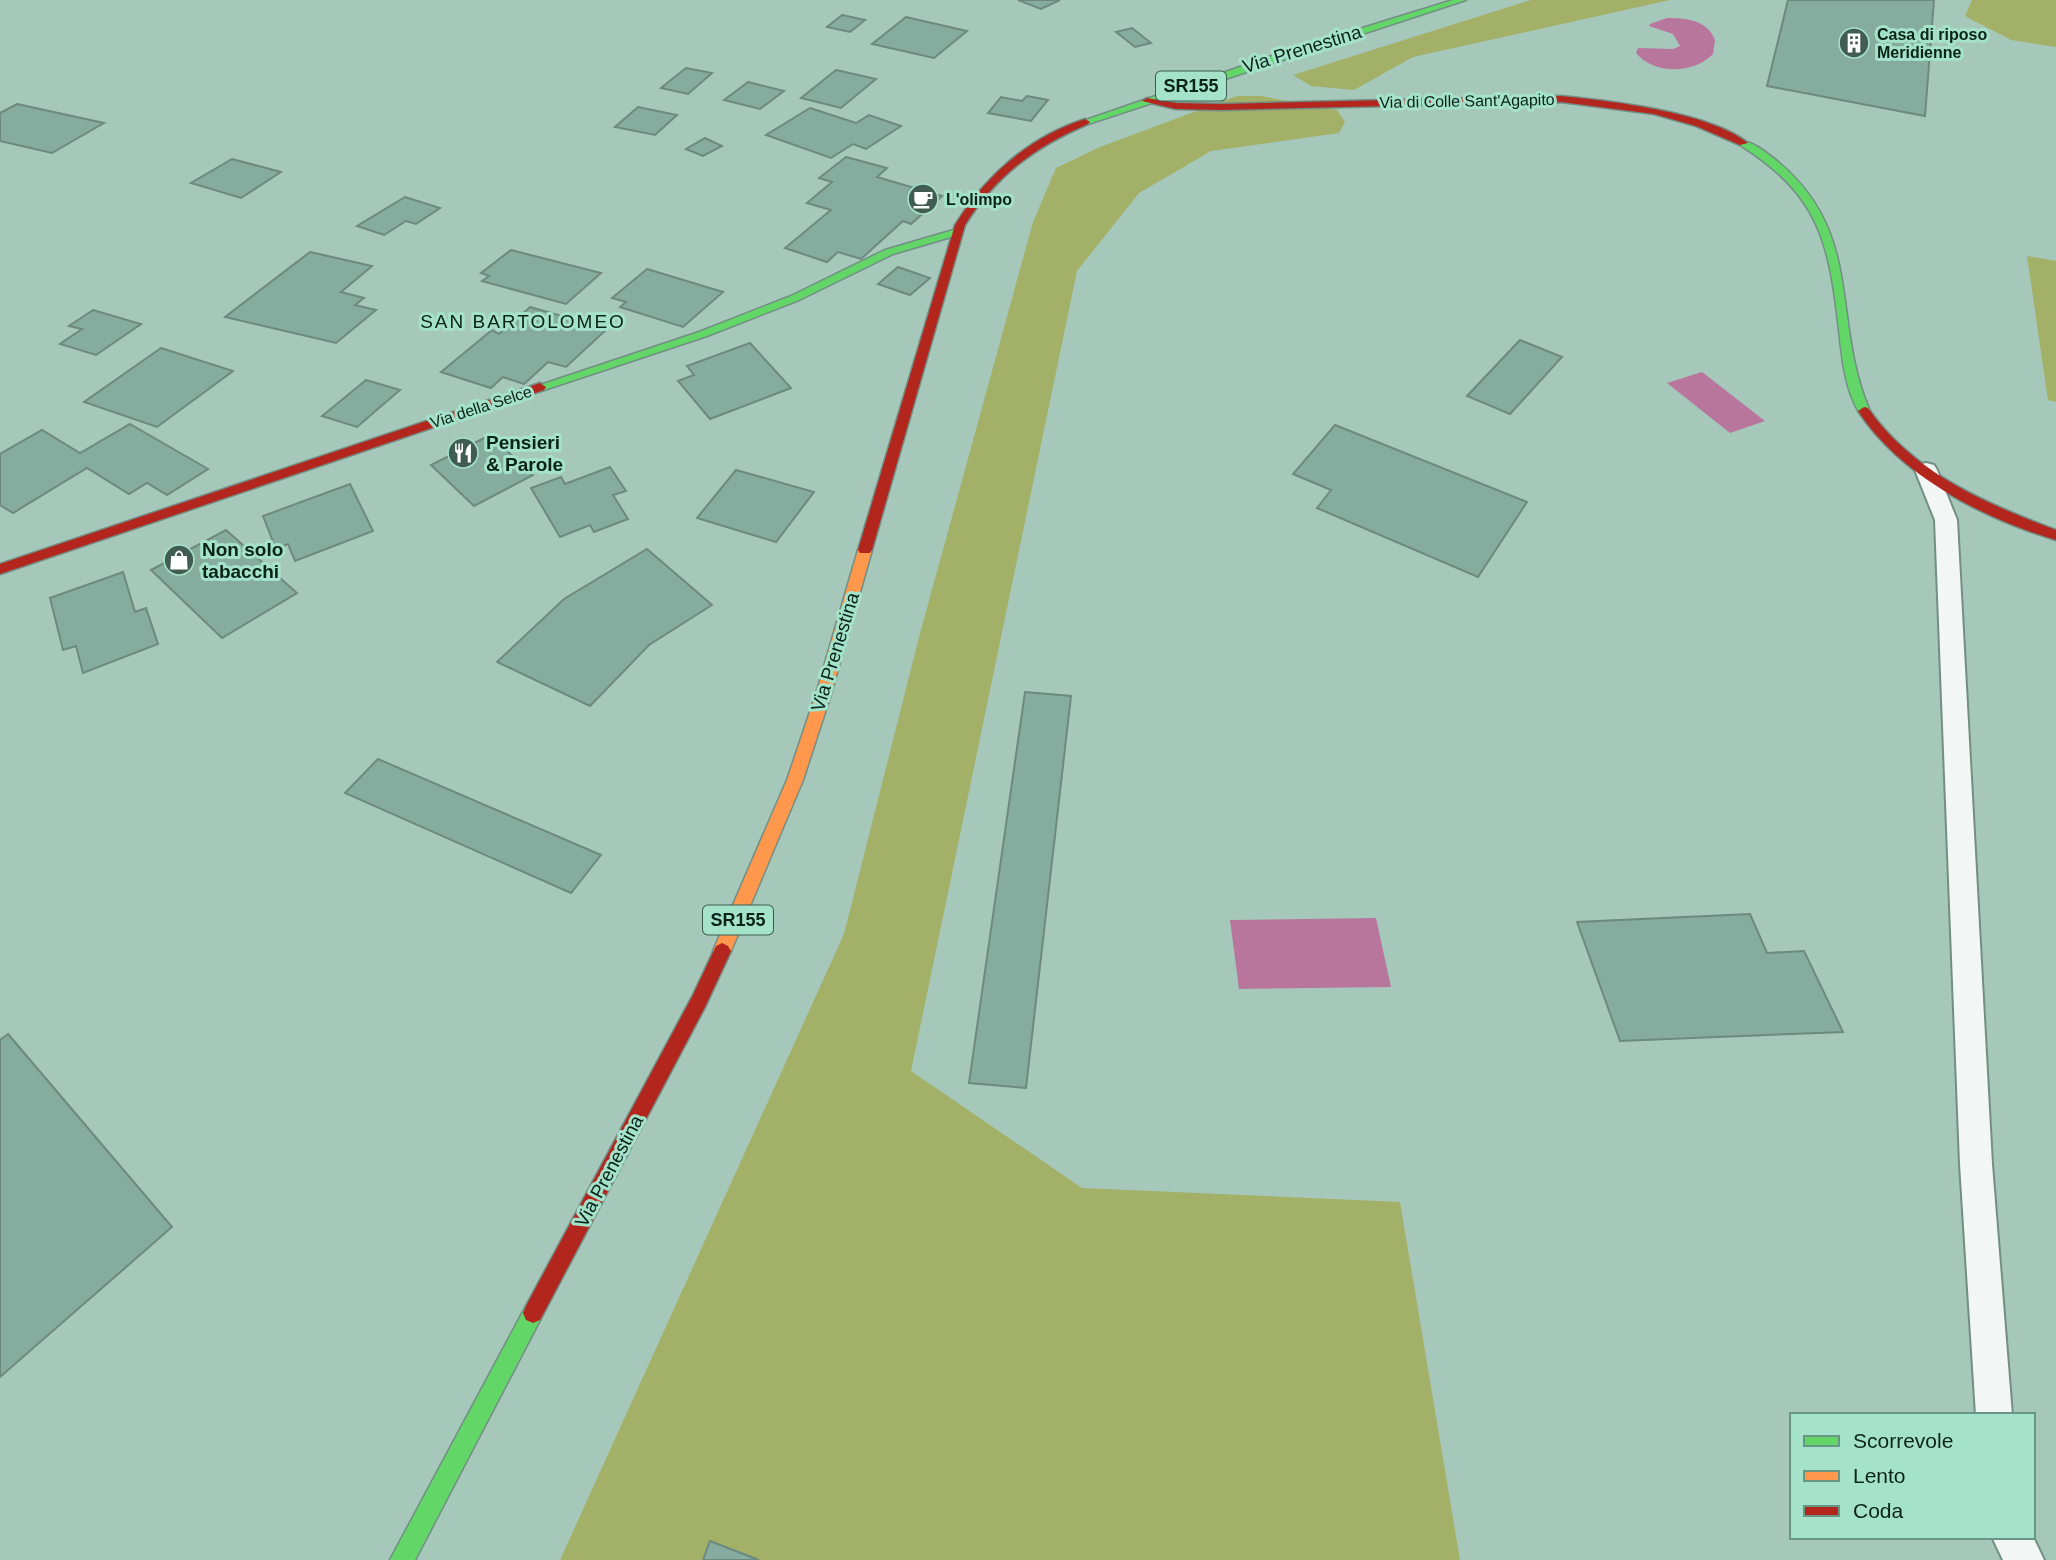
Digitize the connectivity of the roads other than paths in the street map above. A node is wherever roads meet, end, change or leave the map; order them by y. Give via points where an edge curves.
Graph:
1 (1462, 0) edge
2 (1147, 101) junction
3 (957, 232) junction
4 (1926, 470) junction
5 (2056, 535) edge
6 (0, 569) edge
7 (1994, 1413) edge
8 (2012, 1539) edge
9 (402, 1560) edge
10 (2025, 1560) edge

1 - 2 street, Via Prenestina / SR155
2 - 3 street, Via Prenestina / SR155 via 1068,129 1025,152 980,192
2 - 4 street, Via di Colle Sant'Agapito via 1221,107 1552,98 1647,109 1732,137 1787,173 1817,207 1840,286 1849,364 1860,404 1882,434
3 - 6 street, Via della Selce via 889,252 795,298 703,334
3 - 9 street, Via Prenestina / SR155 via 822,700 762,864 699,1001
4 - 5 street, Via di Colle Sant'Agapito via 1994,508
4 - 7 lane via 1946,520 1976,1164
8 - 10 lane

